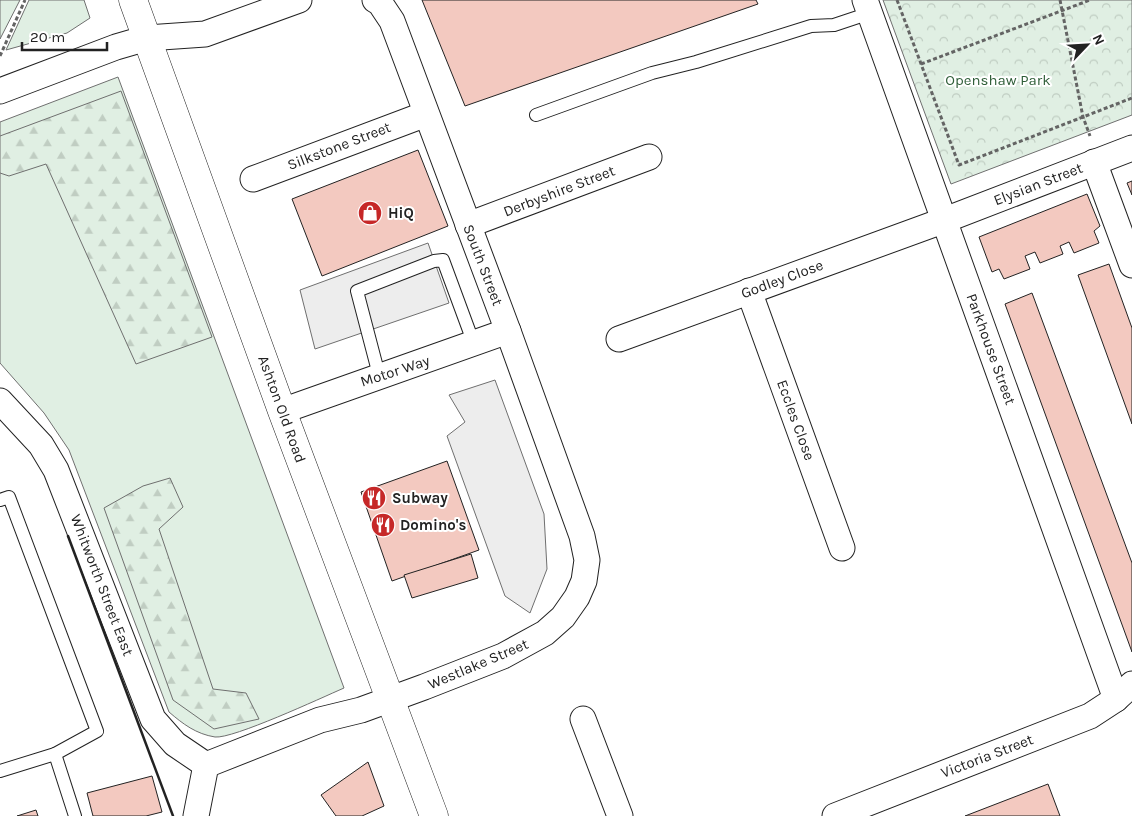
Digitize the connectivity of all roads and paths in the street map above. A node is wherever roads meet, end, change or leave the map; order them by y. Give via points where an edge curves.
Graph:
1 (25, 0) edge
2 (134, 0) edge
3 (299, 0) edge
4 (375, 0) edge
5 (897, 0) edge
6 (1060, 0) edge
7 (1090, 0) edge
8 (867, 7) edge
9 (1063, 10) junction
10 (147, 38) junction
11 (0, 56) edge
12 (921, 64) junction
13 (0, 91) edge
14 (1132, 98) edge
15 (426, 114) junction
16 (536, 115) dead end
17 (1082, 117) junction
18 (1132, 148) edge
19 (649, 157) dead end
20 (1094, 162) junction
21 (253, 179) dead end
22 (945, 220) junction
23 (468, 225) junction
24 (1132, 264) edge
25 (749, 291) junction
26 (508, 331) junction
27 (620, 339) dead end
28 (474, 344) junction
29 (379, 375) junction
30 (0, 401) edge
31 (282, 411) junction
32 (0, 500) edge
33 (582, 536) joint
34 (842, 548) dead end
35 (1124, 692) edge
36 (390, 700) junction
37 (583, 719) dead end
38 (55, 754) junction
39 (206, 765) junction
40 (0, 771) edge
41 (75, 816) edge
42 (196, 816) edge
43 (434, 816) edge
44 (620, 816) edge
45 (835, 816) edge

1 - 11 path
2 - 10 highway, Ashton Old Road
3 - 10 street via 204,34
4 - 15 street, South Street via 392,22
5 - 12 path
6 - 9 path
7 - 9 path
8 - 16 lane via 834,25 811,26 652,73
8 - 22 street, Parkhouse Street
9 - 12 path
9 - 17 path
10 - 13 street
10 - 31 highway, Ashton Old Road
12 - 17 path via 959,165
14 - 17 path
15 - 21 street, Silkstone Street
15 - 23 street, South Street
18 - 20 street, Elysian Street
19 - 23 street, Derbyshire Street
20 - 22 street, Elysian Street
20 - 24 street
22 - 25 street, Godley Close
22 - 35 street, Parkhouse Street
23 - 26 street, South Street
25 - 27 street, Godley Close
25 - 34 street, Eccles Close
26 - 28 street, Motor Way
26 - 33 street, South Street
28 - 29 street, Motor Way
28 - 29 lane via 443,260 434,261 357,291
29 - 31 street, Motor Way
30 - 39 street, Whitworth Street East via 41,445 56,470 153,719 175,744
31 - 36 highway, Ashton Old Road
32 - 38 lane via 9,497 97,731
33 - 36 street, Westlake Street via 587,560 584,582 563,617 545,633 503,656
35 - 45 street, Victoria Street via 1104,708 1074,723
36 - 39 street via 320,720
36 - 43 highway, Ashton Old Road
37 - 44 street
38 - 40 lane
38 - 41 lane
39 - 42 street

